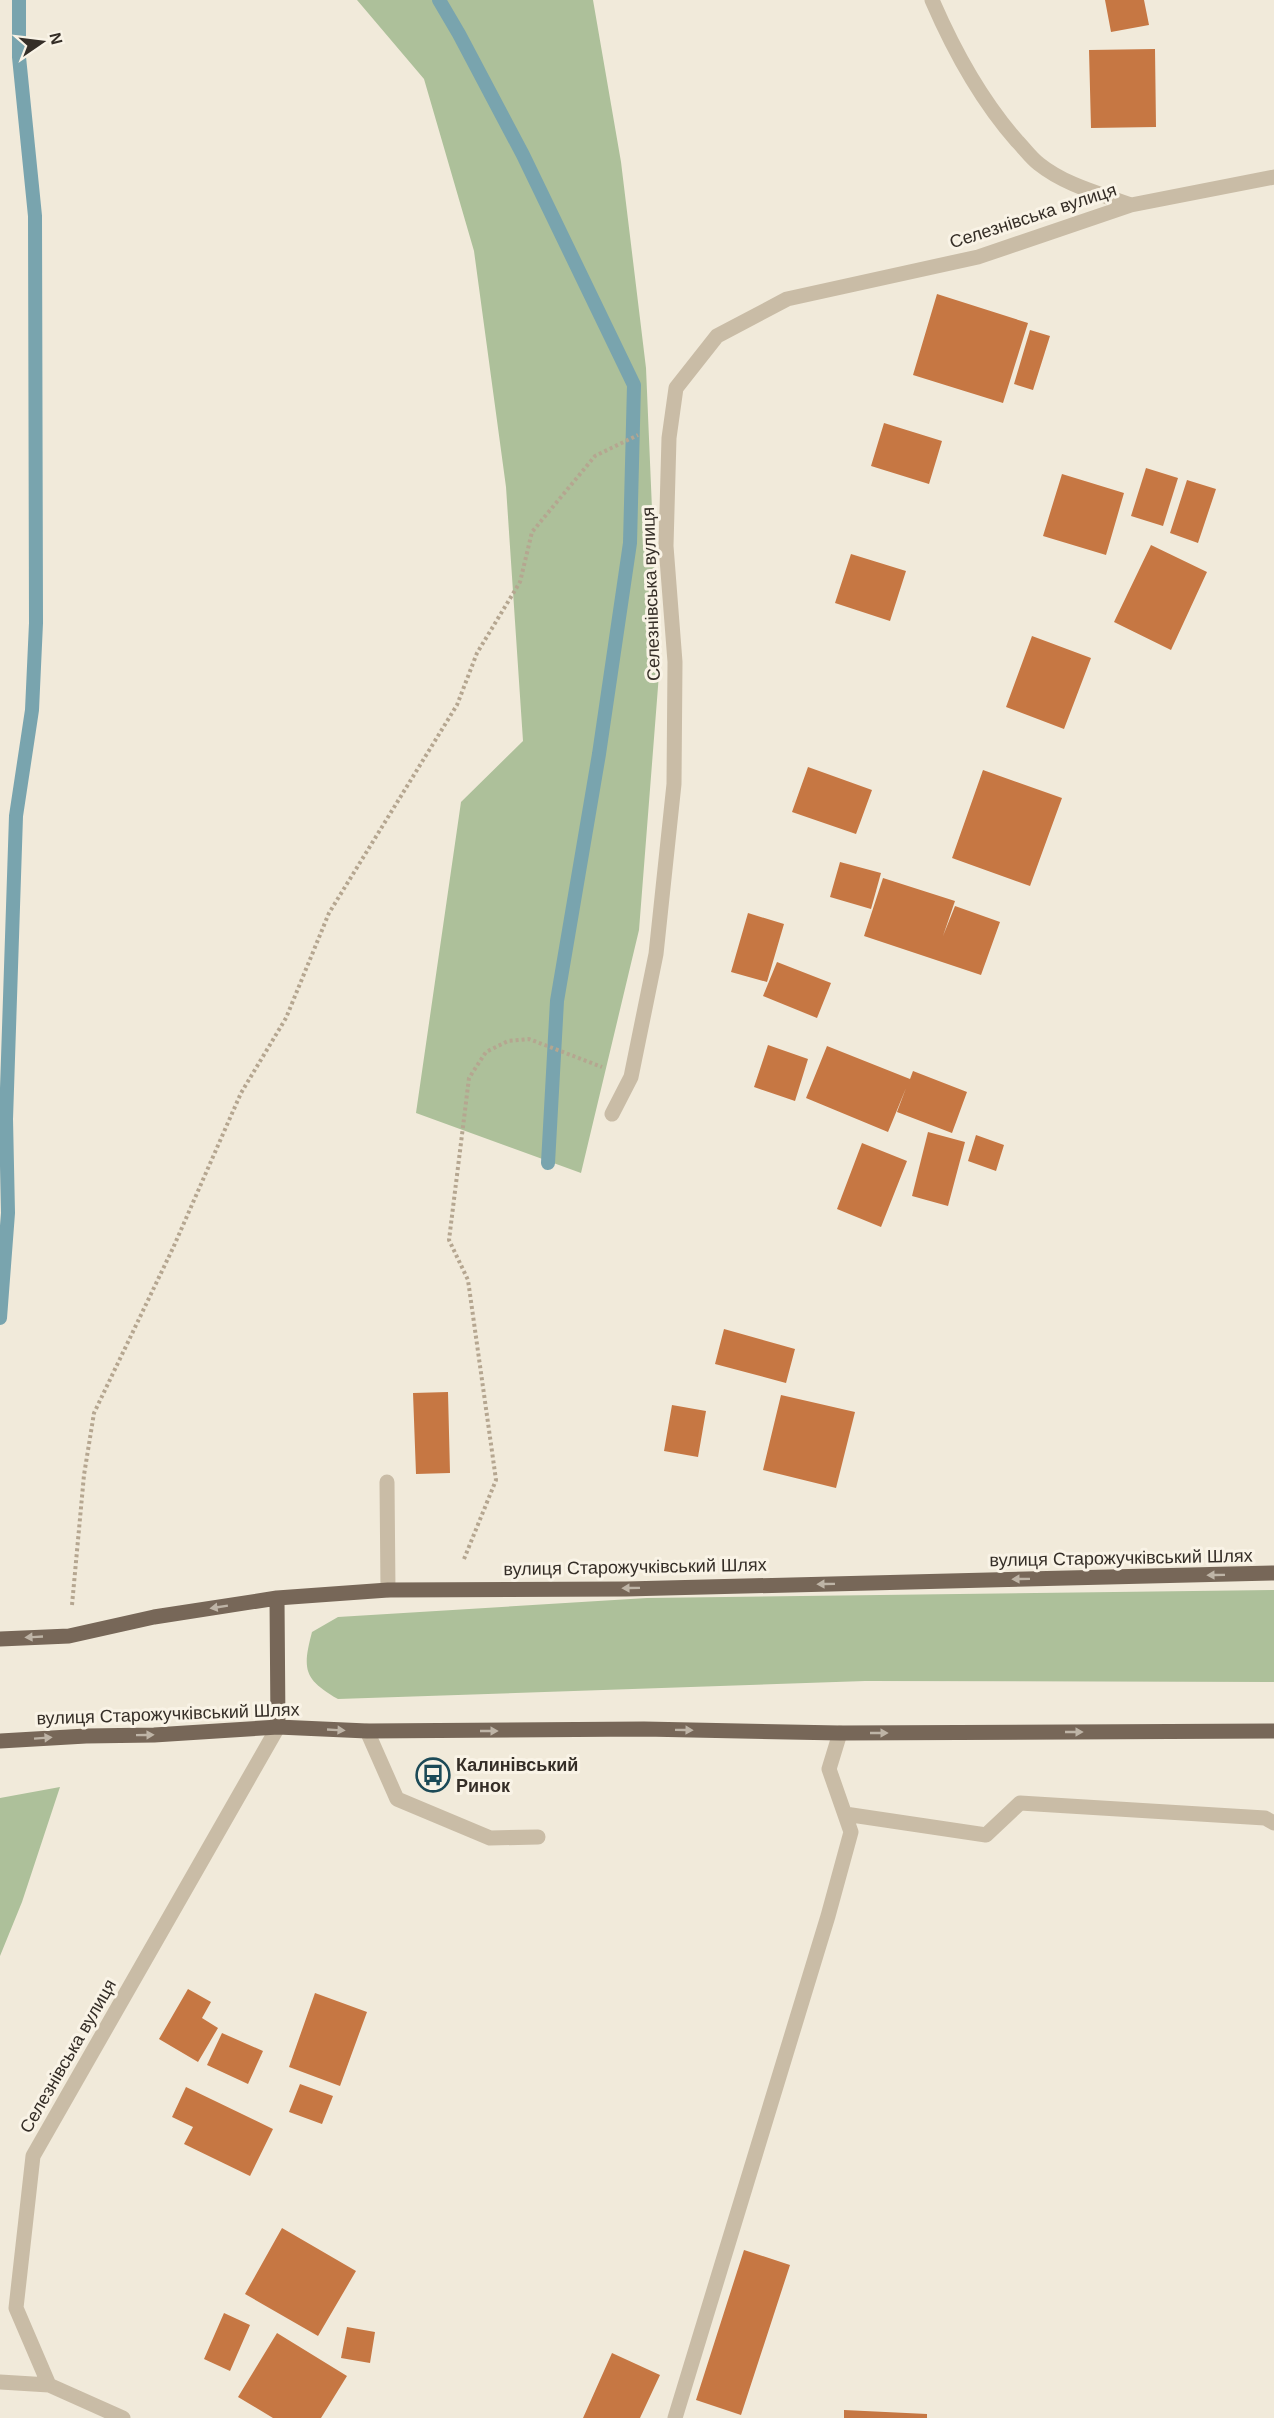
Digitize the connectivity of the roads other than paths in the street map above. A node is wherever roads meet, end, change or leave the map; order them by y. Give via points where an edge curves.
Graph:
1 (932, 0) edge
2 (1274, 177) edge
3 (1131, 205) junction
4 (612, 1114) dead end
5 (387, 1482) dead end
6 (1274, 1574) edge
7 (388, 1590) junction
8 (277, 1598) junction
9 (0, 1639) edge
10 (278, 1727) junction
11 (367, 1731) junction
12 (1274, 1731) edge
13 (840, 1734) junction
14 (0, 1741) edge
15 (845, 1814) junction
16 (1274, 1823) edge
17 (538, 1837) dead end
18 (0, 2382) edge
19 (49, 2385) junction
20 (123, 2418) edge
21 (675, 2418) edge

1 - 3 street, Селезнівська вулиця via 976,87 1038,164 1067,181
2 - 3 street, Селезнівська вулиця
3 - 4 street, Селезнівська вулиця via 978,257 787,299 717,336 675,388 669,438 666,546 675,662 674,784 656,954 631,1077
5 - 7 street
6 -> 7 main road, вулиця Старожучківський Шлях
7 - 8 main road, вулиця Старожучківський Шлях
8 -> 9 main road, вулиця Старожучківський Шлях via 154,1617 69,1636
8 - 10 main road
10 -> 11 main road, вулиця Старожучківський Шлях
14 -> 10 main road, вулиця Старожучківський Шлях
10 - 19 street, Селезнівська вулиця via 33,2156 16,2308
11 -> 13 main road, вулиця Старожучківський Шлях via 644,1729
11 - 17 street via 397,1799 490,1838
13 -> 12 main road, вулиця Старожучківський Шлях
13 - 15 street via 829,1769
15 - 16 street via 986,1835 1020,1803 1265,1818
15 - 21 street via 851,1832 828,1916
18 - 19 street
19 - 20 street

